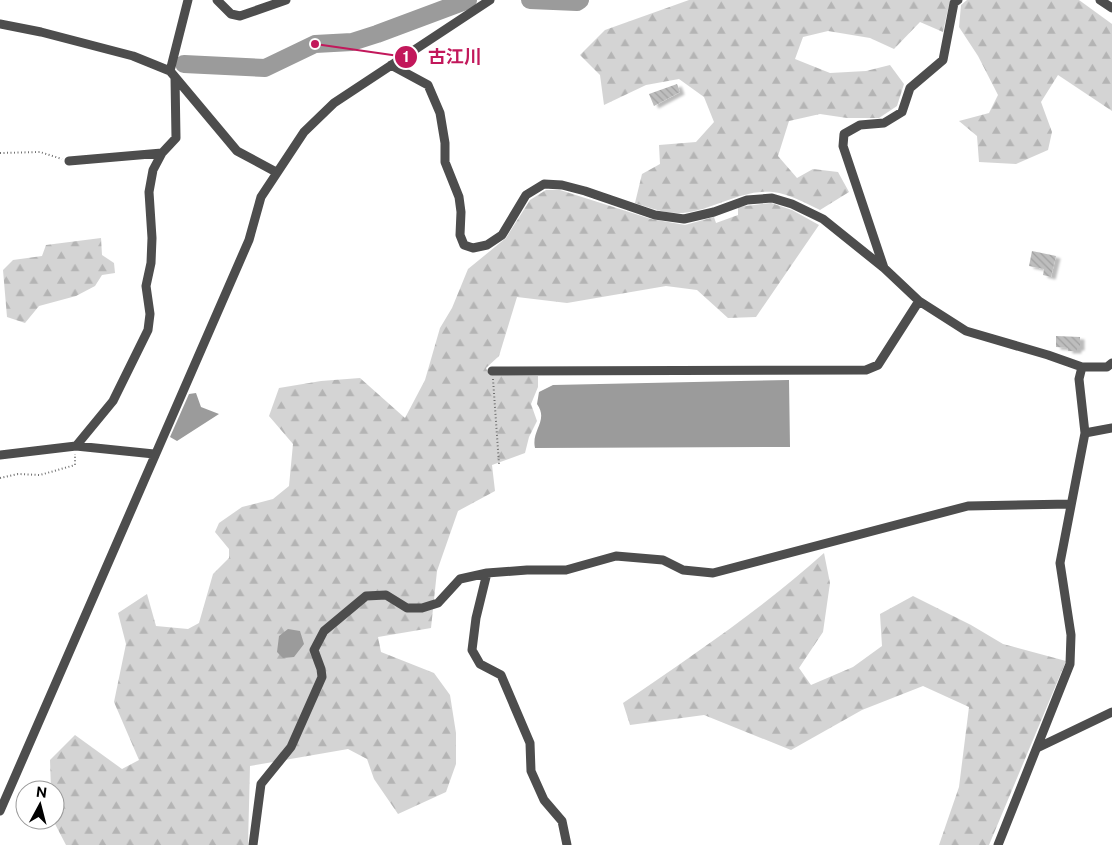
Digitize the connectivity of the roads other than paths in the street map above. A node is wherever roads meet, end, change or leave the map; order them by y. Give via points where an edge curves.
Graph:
1 (188, 0) edge
2 (218, 0) edge
3 (286, 0) edge
4 (490, 0) edge
5 (958, 0) edge
6 (0, 24) edge
7 (392, 65) junction
8 (173, 74) junction
9 (162, 153) junction
10 (69, 161) road end
11 (276, 172) junction
12 (884, 268) junction
13 (920, 301) junction
14 (1112, 363) edge
15 (1082, 367) junction
16 (492, 370) road end
17 (1112, 428) edge
18 (1085, 433) junction
19 (76, 446) junction
20 (154, 454) junction
21 (0, 455) edge
22 (1071, 504) junction
23 (487, 573) junction
24 (1112, 712) edge
25 (1037, 748) junction
26 (0, 811) edge
27 (253, 845) edge
28 (567, 845) edge
29 (998, 845) edge

1 - 8 street
2 - 3 street via 231,14 240,16
4 - 7 street
5 - 12 street via 954,3 943,60 910,88 902,112 884,123 860,125 844,134 843,146
6 - 8 street via 133,56
7 - 11 street via 334,103 304,132
7 - 12 street via 428,85 440,113 445,162 459,197 460,236 468,246 487,245 502,235 526,195 544,184 562,185 655,215 684,219 747,200 772,198 823,219
8 - 9 street via 176,138
8 - 11 street via 237,151
9 - 10 street
9 - 19 street via 152,170 149,192 152,238 146,286 150,314 148,330 113,401
11 - 20 street via 261,196 249,240
12 - 13 street
13 - 15 street via 966,331
13 - 16 street via 878,365 866,370
14 - 15 street via 1107,367
15 - 18 street via 1079,379
17 - 18 street
18 - 22 street
19 - 20 street
19 - 21 street
20 - 26 street
22 - 23 street via 968,506 713,573 683,570 663,560 616,556 566,570
22 - 25 street via 1060,563 1071,635 1070,664
23 - 27 street via 460,579 438,604 422,608 407,608 386,596 366,596 324,631 314,650 322,677 291,747 261,784
23 - 28 street via 472,650 480,664 501,675 530,743 531,771 544,800 562,822
24 - 25 street
25 - 29 street

